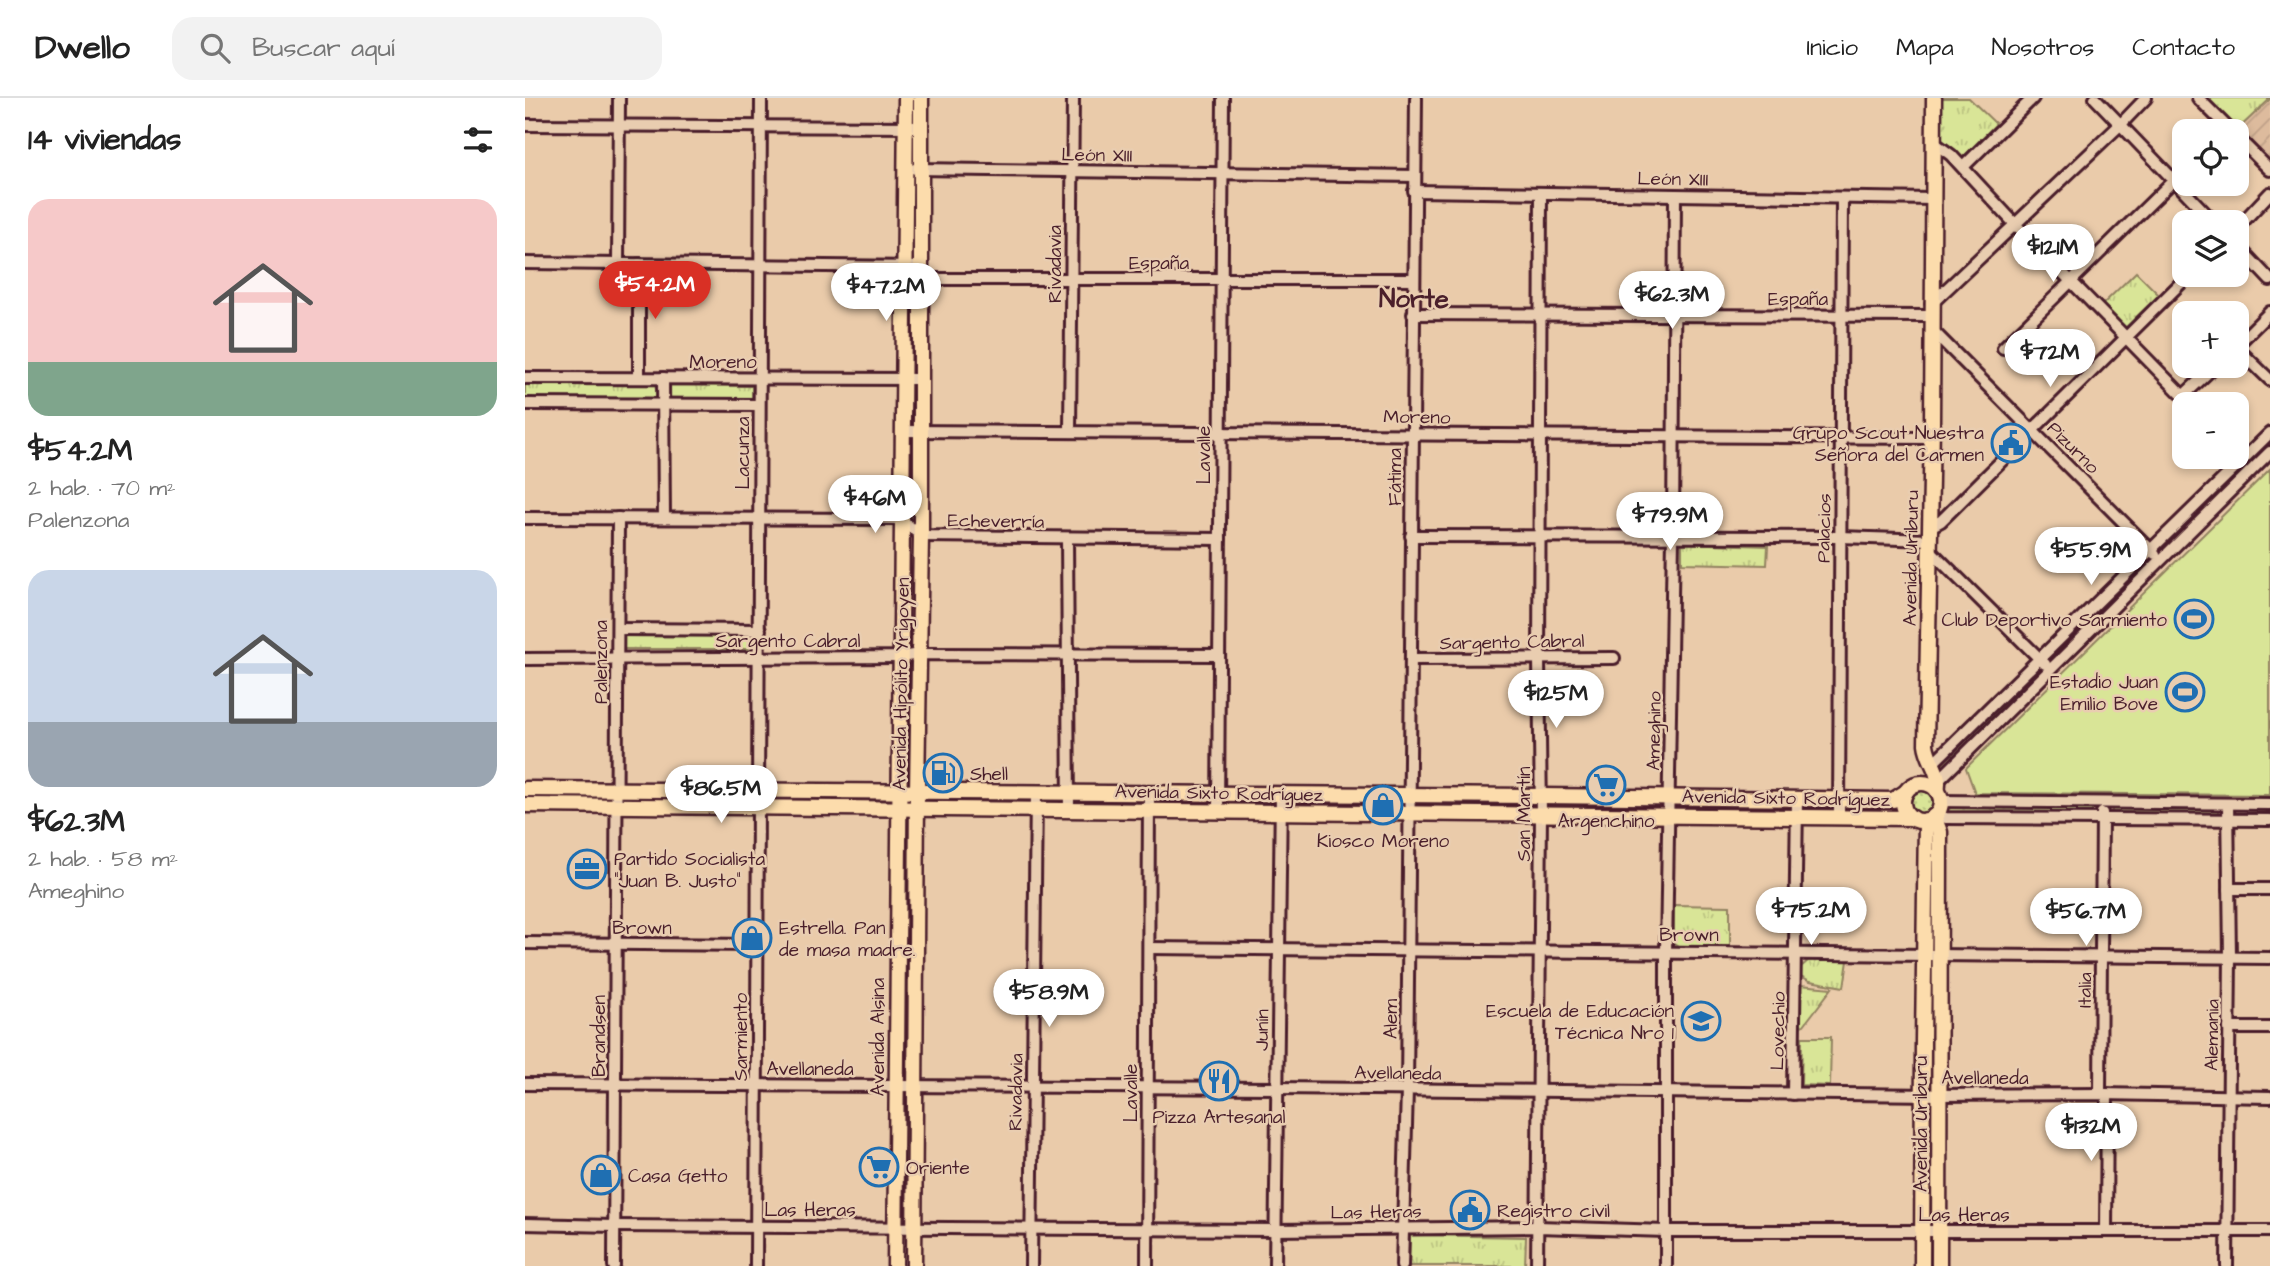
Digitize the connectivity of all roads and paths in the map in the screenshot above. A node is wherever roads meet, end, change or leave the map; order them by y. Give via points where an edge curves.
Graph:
1 (619, 98) edge
2 (761, 98) edge
3 (906, 98) edge
4 (921, 98) edge
5 (1073, 98) edge
6 (1223, 98) edge
7 (1416, 98) edge
8 (1934, 98) edge
9 (2033, 98) edge
10 (2095, 98) edge
11 (2146, 98) edge
12 (2198, 98) edge
13 (2219, 119) edge
14 (2121, 124) junction
15 (525, 125) edge
16 (619, 126) junction
17 (761, 126) junction
18 (913, 127) junction
19 (1933, 142) junction
20 (2249, 149) edge
21 (1963, 167) junction
22 (912, 169) junction
23 (2270, 170) edge
24 (1071, 171) junction
25 (1223, 173) junction
26 (1415, 176) junction
27 (2172, 178) edge
28 (2172, 182) edge
29 (1414, 191) junction
30 (2270, 193) edge
31 (1541, 194) junction
32 (1675, 196) junction
33 (2189, 196) edge
34 (1842, 198) junction
35 (1933, 199) junction
36 (2203, 210) edge
37 (2249, 215) edge
38 (2015, 224) junction
39 (2249, 258) edge
40 (525, 263) edge
41 (618, 264) junction
42 (639, 264) junction
43 (761, 265) junction
44 (904, 273) junction
45 (920, 273) junction
46 (1072, 279) junction
47 (1414, 279) junction
48 (1222, 280) junction
49 (2072, 280) junction
50 (2270, 280) edge
51 (2177, 287) edge
52 (2270, 312) edge
53 (1413, 314) junction
54 (1541, 314) junction
55 (1674, 315) junction
56 (1842, 315) junction
57 (1932, 317) junction
58 (2249, 334) edge
59 (2126, 337) junction
60 (2003, 348) dead end
61 (2249, 358) edge
62 (525, 378) edge
63 (639, 378) junction
64 (663, 378) junction
65 (2205, 378) edge
66 (761, 379) junction
67 (903, 379) junction
68 (921, 379) junction
69 (2270, 380) edge
70 (2179, 392) edge
71 (2194, 392) edge
72 (663, 403) junction
73 (525, 404) edge
74 (759, 405) junction
75 (2031, 429) junction
76 (903, 431) junction
77 (921, 431) junction
78 (1070, 431) junction
79 (1220, 432) junction
80 (1412, 433) junction
81 (2270, 433) edge
82 (1540, 435) junction
83 (1673, 436) junction
84 (1842, 437) junction
85 (1931, 438) junction
86 (2249, 448) edge
87 (2270, 452) edge
88 (2249, 463) edge
89 (2254, 467) junction
90 (2227, 469) edge
91 (525, 518) edge
92 (618, 518) junction
93 (664, 518) junction
94 (760, 519) junction
95 (901, 519) junction
96 (921, 536) junction
97 (1411, 536) junction
98 (1540, 537) junction
99 (1673, 537) junction
100 (1840, 537) junction
101 (1220, 538) junction
102 (1067, 539) junction
103 (1930, 539) junction
104 (2151, 550) junction
105 (2160, 559) junction
106 (618, 629) junction
107 (760, 630) junction
108 (920, 654) junction
109 (1218, 655) junction
110 (1069, 656) junction
111 (760, 657) junction
112 (900, 657) junction
113 (1615, 657) dead end
114 (525, 659) edge
115 (617, 659) junction
116 (1411, 659) junction
117 (1539, 659) junction
118 (2040, 659) junction
119 (2049, 669) junction
120 (1933, 763) junction
121 (525, 789) edge
122 (617, 790) junction
123 (1907, 790) junction
124 (759, 791) junction
125 (917, 791) junction
126 (898, 792) junction
127 (1036, 793) junction
128 (1068, 793) junction
129 (1217, 793) junction
130 (1149, 794) junction
131 (1281, 794) junction
132 (1409, 795) junction
133 (1541, 796) junction
134 (1669, 798) junction
135 (1797, 800) junction
136 (1840, 800) junction
137 (2102, 803) junction
138 (2228, 803) junction
139 (2270, 804) edge
140 (525, 805) edge
141 (1932, 806) junction
142 (617, 807) junction
143 (759, 808) junction
144 (898, 809) junction
145 (917, 809) junction
146 (1036, 810) junction
147 (1069, 810) junction
148 (1149, 810) junction
149 (1218, 811) junction
150 (1282, 812) junction
151 (1409, 813) junction
152 (1542, 814) junction
153 (1669, 815) junction
154 (1839, 816) junction
155 (1796, 817) junction
156 (2102, 818) junction
157 (2228, 820) junction
158 (2270, 820) edge
159 (2229, 888) junction
160 (2270, 889) edge
161 (525, 943) edge
162 (616, 945) junction
163 (759, 945) junction
164 (1149, 948) junction
165 (1280, 948) junction
166 (1408, 949) junction
167 (1539, 951) junction
168 (1666, 952) junction
169 (1795, 952) junction
170 (897, 953) junction
171 (916, 953) junction
172 (1940, 955) junction
173 (1924, 956) junction
174 (2101, 957) junction
175 (2230, 957) junction
176 (2270, 958) edge
177 (2229, 1028) junction
178 (2270, 1028) edge
179 (525, 1084) edge
180 (615, 1085) junction
181 (758, 1085) junction
182 (896, 1086) junction
183 (915, 1086) junction
184 (1033, 1086) junction
185 (1147, 1088) junction
186 (1277, 1088) junction
187 (1407, 1090) junction
188 (1538, 1091) junction
189 (1665, 1092) junction
190 (1793, 1094) junction
191 (2103, 1094) junction
192 (1923, 1095) junction
193 (1939, 1095) junction
194 (2228, 1097) junction
195 (2270, 1097) edge
196 (525, 1224) edge
197 (614, 1226) junction
198 (757, 1227) junction
199 (895, 1227) junction
200 (914, 1227) junction
201 (1538, 1227) junction
202 (1032, 1228) junction
203 (1148, 1228) junction
204 (1402, 1229) junction
205 (1276, 1230) junction
206 (1666, 1231) junction
207 (1922, 1231) junction
208 (1939, 1231) junction
209 (2106, 1231) junction
210 (2227, 1231) junction
211 (2270, 1231) edge
212 (614, 1266) edge
213 (756, 1266) edge
214 (895, 1266) edge
215 (914, 1266) edge
216 (1031, 1266) edge
217 (1147, 1266) edge
218 (1275, 1266) edge
219 (1402, 1266) edge
220 (1537, 1266) edge
221 (1666, 1266) edge
222 (1922, 1266) edge
223 (1939, 1266) edge
224 (2227, 1266) edge

1 - 16 street
2 - 17 street, Lacunza
3 - 18 main road, Avenida Hipólito Yrigoyen
4 - 18 main road, Avenida Hipólito Yrigoyen
5 - 24 street, Rivadavia
6 - 25 street, Lavalle
7 - 26 street, Fátima
8 - 19 main road, Avenida Uriburu
9 - 21 street
10 - 14 street
11 - 14 street
12 - 13 street
14 - 27 street
14 - 38 street
15 - 16 street
16 - 17 street
16 - 41 street
17 - 18 street
17 - 43 street, Lacunza
18 - 22 main road, Avenida Hipólito Yrigoyen
19 - 21 street
19 - 35 main road, Avenida Uriburu
20 - 23 street
21 - 38 street
22 - 24 street, León XIII
22 - 44 main road, Avenida Hipólito Yrigoyen
22 - 45 main road, Avenida Hipólito Yrigoyen
24 - 25 street, León XIII
24 - 46 street, Rivadavia
25 - 26 street, León XIII
25 - 48 street, Lavalle
26 - 29 street, Fátima
28 - 49 street
29 - 31 street, León XIII
29 - 47 street, Fátima
30 - 37 street
31 - 32 street, León XIII
31 - 54 street, San Martín
32 - 34 street, León XIII
32 - 55 street, Ameghino
33 - 36 street
34 - 35 street, León XIII
34 - 56 street, Palacios
35 - 57 main road, Avenida Uriburu
38 - 49 street
38 - 57 street
39 - 50 street
40 - 41 street, España
41 - 42 street, España
42 - 43 street, España
42 - 63 street
43 - 44 street, España
43 - 66 street, Lacunza
44 - 45 street, España
44 - 67 main road, Avenida Hipólito Yrigoyen
45 - 46 street, España
45 - 68 main road, Avenida Hipólito Yrigoyen
46 - 48 street, España
46 - 78 street, Rivadavia
47 - 48 street, España
47 - 53 street, Fátima
48 - 79 street, Lavalle
49 - 59 street
49 - 60 street
51 - 59 street
52 - 58 street
53 - 54 street, España
53 - 80 street, Fátima
54 - 55 street, España
54 - 82 street, San Martín
55 - 56 street, España
55 - 83 street, Ameghino
56 - 57 street, España
56 - 84 street, Palacios
57 - 75 street, Pizurno
57 - 85 main road, Avenida Uriburu
59 - 70 street
59 - 75 street
61 - 69 street
62 - 63 street, Moreno
63 - 64 street, Moreno
64 - 66 street, Moreno
64 - 72 street
65 - 71 street
66 - 67 street, Moreno
66 - 74 street, Lacunza
67 - 68 street, Moreno
67 - 76 main road, Avenida Hipólito Yrigoyen
68 - 77 main road, Avenida Hipólito Yrigoyen
72 - 73 street
72 - 74 street
72 - 93 street
74 - 94 street, Lacunza
75 - 103 street via 1941,521
75 - 104 street, Pizurno
76 - 77 street, Moreno
76 - 95 main road, Avenida Hipólito Yrigoyen
77 - 78 street, Moreno
77 - 96 main road, Avenida Hipólito Yrigoyen
78 - 79 street, Moreno
79 - 80 street, Moreno
79 - 101 street, Lavalle
80 - 82 street, Moreno
80 - 97 street, Fátima
81 - 86 street
82 - 83 street, Moreno
82 - 98 street, San Martín
83 - 84 street, Moreno
83 - 99 street, Ameghino
84 - 85 street, Moreno
84 - 100 street, Palacios
85 - 103 main road, Avenida Uriburu
87 - 89 street
88 - 89 street
89 - 105 street
90 - 104 street
91 - 92 street
92 - 93 street
92 - 106 street, Palenzona
93 - 94 street
94 - 95 street
94 - 107 street, Lacunza
95 - 96 street, Echeverría
95 - 112 main road, Avenida Hipólito Yrigoyen
96 - 102 street, Echeverría
96 - 108 main road, Avenida Hipólito Yrigoyen
97 - 98 street
97 - 116 street, Fátima
98 - 99 street
98 - 117 street, San Martín
99 - 100 street
99 - 134 street, Ameghino
100 - 103 street
100 - 136 street, Palacios
101 - 102 street, Echeverría
101 - 109 street, Lavalle
102 - 110 street
103 - 118 street
103 - 120 main road, Avenida Uriburu via 1926,744
104 - 105 street, Pizurno
104 - 118 street
105 - 119 street
106 - 107 street, Sargento Cabral
106 - 115 street, Palenzona
107 - 111 street, Lacunza
108 - 110 street, Sargento Cabral
108 - 112 street, Sargento Cabral
108 - 125 main road, Avenida Hipólito Yrigoyen
109 - 110 street, Sargento Cabral
109 - 129 street, Lavalle
110 - 128 street
111 - 112 street, Sargento Cabral
111 - 115 street, Sargento Cabral
111 - 124 street, Lacunza
112 - 126 main road, Avenida Hipólito Yrigoyen
113 - 117 street, Sargento Cabral
114 - 115 street, Sargento Cabral
115 - 122 street, Palenzona
116 - 117 street, Sargento Cabral
116 - 132 street, Fátima
117 - 133 street, San Martín
118 - 119 street
118 - 120 street
119 - 141 street
120 - 123 main road
120 - 141 main road, Avenida Uriburu
121 - 122 main road, Avenida Sixto Rodríguez
122 - 124 main road, Avenida Sixto Rodríguez
122 - 142 street, Palenzona
123 - 136 main road, Avenida Sixto Rodríguez via 1893,800
123 - 141 main road via 1905,809
123 - 141 main road via 1918,783 1933,786
124 - 126 main road, Avenida Sixto Rodríguez
124 - 143 street, Lacunza
125 - 126 main road, Avenida Sixto Rodríguez
125 - 127 main road, Avenida Sixto Rodríguez
125 - 145 main road, Avenida Hipólito Yrigoyen
126 - 144 main road, Avenida Hipólito Yrigoyen
127 - 128 main road, Avenida Sixto Rodríguez
127 - 146 street, Rivadavia
128 - 130 main road, Avenida Sixto Rodríguez
128 - 147 street
129 - 130 main road, Avenida Sixto Rodríguez
129 - 131 main road, Avenida Sixto Rodríguez
129 - 149 street, Lavalle
130 - 148 street, Lavalle
131 - 132 main road, Avenida Sixto Rodríguez
131 - 150 street, Junín
132 - 133 main road, Avenida Sixto Rodríguez
132 - 151 street, Fátima
133 - 134 main road, Avenida Sixto Rodríguez
133 - 152 street, San Martín
134 - 135 main road, Avenida Sixto Rodríguez
134 - 153 street, Ameghino
135 - 136 main road, Avenida Sixto Rodríguez
135 - 155 street, Lovechio
136 - 154 street, Palacios
137 - 138 street, Avenida Sixto Rodríguez
137 - 141 street, Avenida Sixto Rodríguez
137 - 156 street, Italia
138 - 139 street, Avenida Sixto Rodríguez
138 - 157 street, Alemania
140 - 142 main road, Avenida Sixto Rodríguez
141 - 154 main road, Avenida Sixto Rodríguez
141 - 156 street, Avenida Sixto Rodríguez via 1946,818
141 - 172 main road, Avenida Uriburu via 1940,832
141 - 173 main road, Avenida Uriburu
142 - 143 main road, Avenida Sixto Rodríguez
142 - 162 street, Brandsen
143 - 144 main road, Avenida Sixto Rodríguez
143 - 163 street, Sarmiento
144 - 145 main road, Avenida Sixto Rodríguez
144 - 170 main road, Avenida Alsina
145 - 146 main road, Avenida Sixto Rodríguez
145 - 171 main road, Avenida Alsina
146 - 147 main road, Avenida Sixto Rodríguez
146 - 184 street, Rivadavia
147 - 148 main road, Avenida Sixto Rodríguez
148 - 149 main road, Avenida Sixto Rodríguez
148 - 164 street, Lavalle
149 - 150 main road, Avenida Sixto Rodríguez
150 - 151 main road, Avenida Sixto Rodríguez
150 - 165 street, Junín
151 - 152 main road, Avenida Sixto Rodríguez
151 - 166 street, Alem
152 - 153 main road, Avenida Sixto Rodríguez
152 - 167 street, San Martín
153 - 155 main road, Avenida Sixto Rodríguez
153 - 168 street, Ameghino
154 - 155 main road, Avenida Sixto Rodríguez
155 - 169 street, Lovechio
156 - 157 street, Avenida Sixto Rodríguez
156 - 174 street, Italia
157 - 158 street, Avenida Sixto Rodríguez
157 - 159 street, Alemania
159 - 160 street
159 - 175 street, Alemania
161 - 162 street, Brown
162 - 163 street, Brown
162 - 180 street, Brandsen
163 - 181 street, Sarmiento
164 - 165 street, Brown
164 - 185 street, Lavalle
165 - 166 street, Brown
165 - 186 street, Junín
166 - 167 street, Brown
166 - 187 street, Alem
167 - 168 street, Brown
167 - 188 street, San Martín
168 - 169 street, Brown
168 - 189 street, Ameghino
169 - 173 street, Brown
169 - 190 street, Lovechio
170 - 171 main road
170 - 182 main road, Avenida Alsina
171 - 183 main road, Avenida Alsina
172 - 173 street, Brown
172 - 174 street, Brown
172 - 193 main road, Avenida Uriburu
173 - 192 main road, Avenida Uriburu
174 - 175 street, Brown
174 - 191 street, Italia
175 - 176 street, Brown
175 - 177 street, Alemania
177 - 178 street
177 - 194 street, Alemania
179 - 180 street, Avellaneda
180 - 181 street, Avellaneda
180 - 197 street, Brandsen
181 - 182 street, Avellaneda
181 - 198 street, Sarmiento
182 - 183 street, Avellaneda
182 - 199 main road, Avenida Alsina
183 - 184 street, Avellaneda
183 - 200 main road, Avenida Alsina
184 - 185 street, Avellaneda
184 - 202 street, Rivadavia
185 - 186 street, Avellaneda
185 - 203 street, Lavalle
186 - 187 street, Avellaneda
186 - 205 street, Junín
187 - 188 street, Avellaneda
187 - 204 street, Alem
188 - 189 street, Avellaneda
188 - 201 street, San Martín
189 - 190 street, Avellaneda
189 - 206 street, Ameghino
190 - 192 street, Avellaneda
191 - 193 street, Avellaneda
191 - 194 street, Avellaneda
191 - 209 street, Italia
192 - 193 street, Avellaneda
192 - 207 main road, Avenida Uriburu
193 - 208 main road, Avenida Uriburu
194 - 195 street, Avellaneda
194 - 210 street, Alemania
196 - 197 street, Las Heras
197 - 198 street, Las Heras
197 - 212 street, Brandsen
198 - 199 street, Las Heras
198 - 213 street, Sarmiento
199 - 200 street, Las Heras
199 - 214 main road, Avenida Alsina
200 - 202 street, Las Heras
200 - 215 main road, Avenida Alsina
201 - 204 street, Las Heras
201 - 206 street, Las Heras
201 - 220 street, San Martín
202 - 203 street, Las Heras
202 - 216 street, Rivadavia
203 - 205 street, Las Heras
203 - 217 street, Lavalle
204 - 205 street, Las Heras
204 - 219 street, Alem
205 - 218 street, Junín
206 - 207 street, Las Heras
206 - 221 street, Ameghino
207 - 208 street, Las Heras
207 - 222 main road, Avenida Uriburu
208 - 209 street, Las Heras
208 - 223 main road, Avenida Uriburu
209 - 210 street, Las Heras
210 - 211 street, Las Heras
210 - 224 street, Alemania

